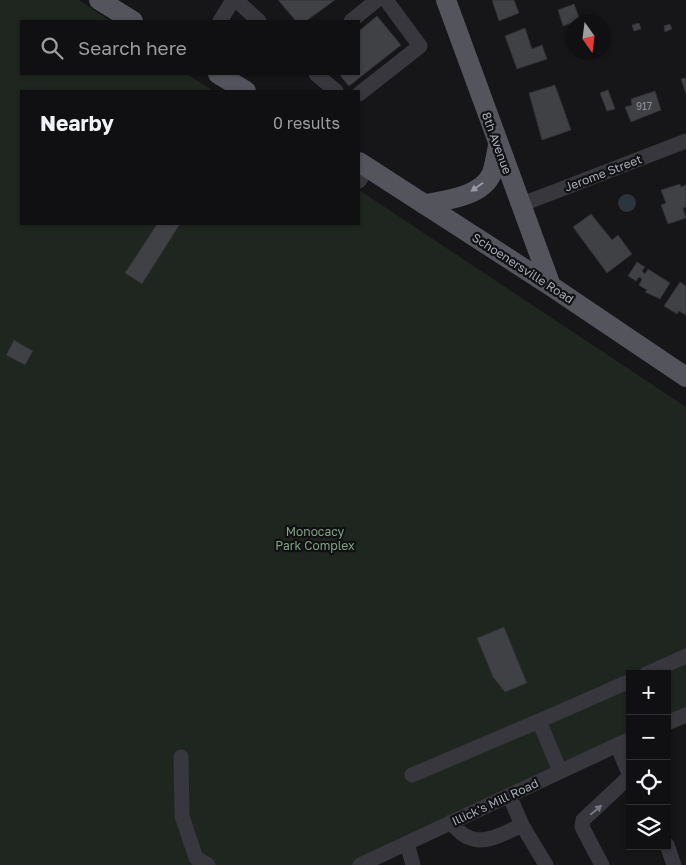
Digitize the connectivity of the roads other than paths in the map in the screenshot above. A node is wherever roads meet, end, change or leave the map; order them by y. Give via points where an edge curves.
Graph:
1 (235, 0) edge
2 (377, 0) edge
3 (386, 0) edge
4 (446, 0) edge
5 (105, 2) edge
6 (132, 20) edge
7 (221, 20) edge
8 (258, 20) edge
9 (352, 20) edge
10 (220, 75) edge
11 (317, 75) edge
12 (244, 90) edge
13 (335, 90) edge
14 (360, 93) edge
15 (686, 141) edge
16 (498, 146) junction
17 (362, 170) edge
18 (426, 204) junction
19 (520, 205) junction
20 (552, 286) junction
21 (686, 377) edge
22 (686, 656) edge
23 (655, 670) edge
24 (626, 683) edge
25 (686, 715) edge
26 (539, 721) junction
27 (671, 721) edge
28 (623, 742) edge
29 (181, 757) dead end
30 (627, 760) edge
31 (560, 771) junction
32 (412, 775) dead end
33 (626, 780) edge
34 (509, 795) junction
35 (451, 822) junction
36 (522, 825) junction
37 (407, 843) junction
38 (669, 850) edge
39 (208, 865) edge
40 (360, 865) edge
41 (413, 865) edge
42 (546, 865) edge
43 (602, 865) edge
44 (674, 865) edge

1 - 7 street
1 - 8 street
2 - 9 street
3 - 14 street via 420,46
4 - 16 main road, 8th Avenue
5 - 6 main road
10 - 12 main road
11 - 13 street
15 - 19 street, Jerome Street
16 -> 18 main road via 491,175 480,186 464,196
16 - 19 main road, 8th Avenue
17 - 18 main road, Schoenersville Road
18 - 20 main road, Schoenersville Road
19 - 20 main road, 8th Avenue
20 - 21 main road, Schoenersville Road
22 - 23 street
24 - 26 street
25 - 27 street
26 - 31 street
26 - 32 street
28 - 30 street
28 - 31 street, Illick's Mill Road
29 - 39 street via 182,816 196,858
31 - 34 street, Illick's Mill Road
43 -> 33 street via 582,827 583,820
34 - 35 street, Illick's Mill Road
34 - 36 street
35 - 36 street via 462,836 474,840 487,840
35 - 37 street, Illick's Mill Road
36 - 42 street
37 - 40 street, Illick's Mill Road
37 - 41 street
38 - 44 street

